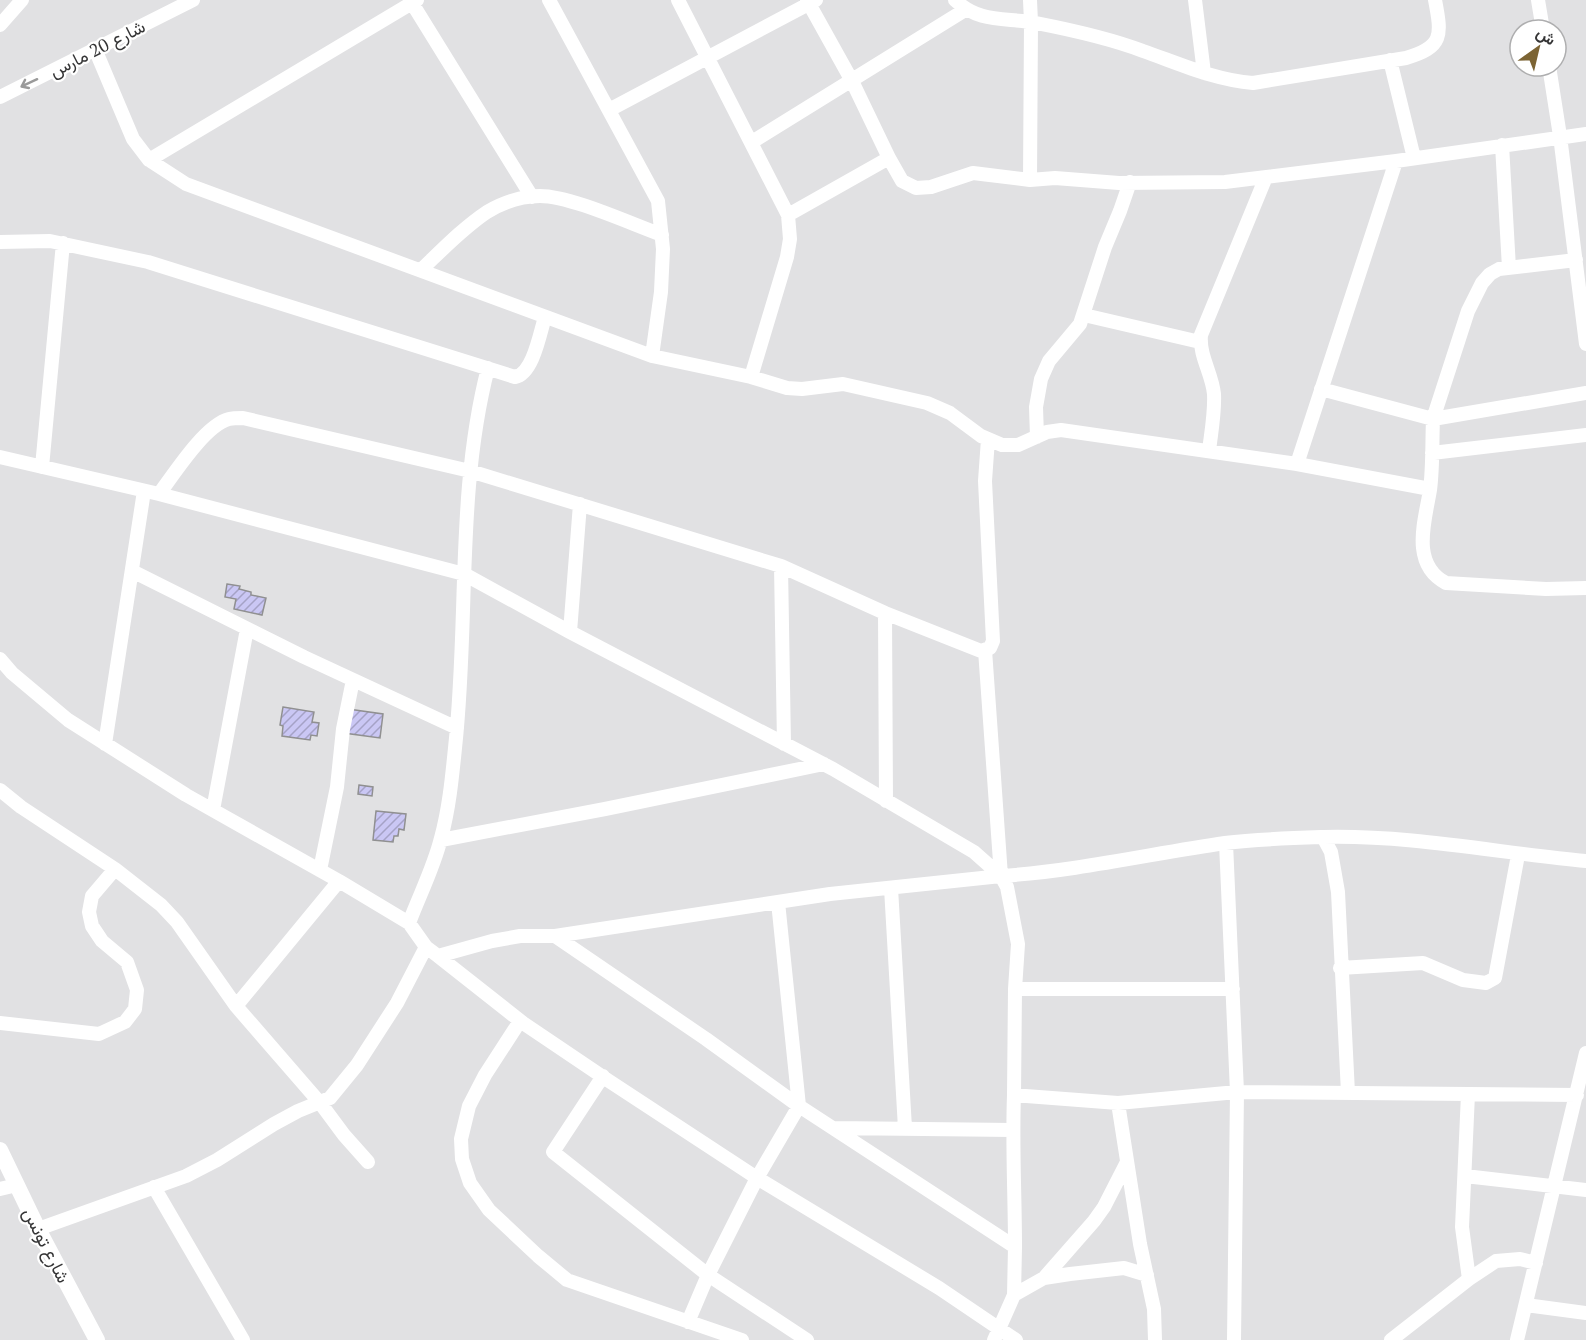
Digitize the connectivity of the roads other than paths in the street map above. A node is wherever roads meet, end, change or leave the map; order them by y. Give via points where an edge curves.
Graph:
1 (22, 0) edge
2 (193, 0) edge
3 (549, 0) edge
4 (678, 0) edge
5 (1030, 0) edge
6 (1195, 0) edge
7 (1438, 0) edge
8 (1538, 0) edge
9 (414, 1) edge
10 (811, 1) edge
11 (960, 5) edge
12 (1541, 18) edge
13 (1031, 22) junction
14 (0, 25) edge
15 (95, 49) junction
16 (707, 57) junction
17 (1390, 60) junction
18 (1204, 73) junction
19 (1551, 78) edge
20 (852, 81) junction
21 (0, 97) edge
22 (609, 110) junction
23 (1586, 134) edge
24 (1560, 136) junction
25 (752, 142) junction
26 (1502, 145) junction
27 (889, 158) junction
28 (1414, 158) junction
29 (149, 160) junction
30 (1396, 161) junction
31 (1266, 177) junction
32 (1030, 180) junction
33 (1130, 182) junction
34 (532, 197) junction
35 (788, 215) junction
36 (662, 235) junction
37 (0, 242) edge
38 (63, 243) junction
39 (1576, 260) junction
40 (1509, 268) junction
41 (421, 270) junction
42 (1084, 315) junction
43 (545, 316) junction
44 (1200, 342) junction
45 (1586, 344) edge
46 (652, 356) junction
47 (488, 368) junction
48 (751, 378) junction
49 (1321, 389) junction
50 (1586, 393) edge
51 (1432, 419) junction
52 (1586, 435) edge
53 (1037, 437) junction
54 (988, 439) junction
55 (1209, 451) junction
56 (1432, 453) junction
57 (0, 457) edge
58 (1296, 464) junction
59 (42, 467) junction
60 (470, 471) junction
61 (1430, 489) junction
62 (144, 491) junction
63 (159, 494) junction
64 (580, 504) junction
65 (782, 566) junction
66 (132, 571) junction
67 (464, 574) junction
68 (1586, 588) edge
69 (885, 613) junction
70 (247, 629) junction
71 (570, 632) junction
72 (985, 650) junction
73 (0, 659) edge
74 (6, 670) edge
75 (353, 680) junction
76 (457, 728) junction
77 (105, 744) junction
78 (784, 744) junction
79 (824, 764) junction
80 (0, 790) edge
81 (886, 801) junction
82 (213, 810) junction
83 (1323, 837) junction
84 (441, 840) junction
85 (1226, 843) junction
86 (1518, 855) junction
87 (1586, 861) edge
88 (115, 869) junction
89 (320, 870) junction
90 (1001, 876) junction
91 (339, 881) junction
92 (891, 888) junction
93 (778, 902) junction
94 (409, 923) junction
95 (555, 936) junction
96 (426, 947) junction
97 (438, 956) junction
98 (1340, 968) junction
99 (1015, 989) junction
100 (1233, 989) junction
101 (236, 1006) junction
102 (520, 1021) junction
103 (0, 1023) edge
104 (1585, 1063) edge
105 (603, 1076) junction
106 (1237, 1092) junction
107 (1348, 1093) junction
108 (1468, 1094) junction
109 (1014, 1095) junction
110 (1577, 1095) junction
111 (1118, 1103) junction
112 (321, 1104) junction
113 (799, 1106) junction
114 (833, 1128) junction
115 (905, 1128) junction
116 (1013, 1130) junction
117 (0, 1150) edge
118 (368, 1162) dead end
119 (1126, 1164) junction
120 (1464, 1176) junction
121 (758, 1178) junction
122 (17, 1185) junction
123 (1555, 1186) junction
124 (154, 1188) junction
125 (0, 1189) edge
126 (1586, 1190) edge
127 (38, 1229) junction
128 (1015, 1247) junction
129 (1536, 1263) junction
130 (708, 1275) junction
131 (1147, 1275) junction
132 (1044, 1278) junction
133 (1469, 1279) junction
134 (1014, 1295) junction
135 (1526, 1305) junction
136 (1586, 1313) edge
137 (688, 1322) junction
138 (997, 1335) edge
139 (97, 1340) edge
140 (243, 1340) edge
141 (742, 1340) edge
142 (807, 1340) edge
143 (1016, 1340) edge
144 (1155, 1340) edge
145 (1234, 1340) edge
146 (1391, 1340) edge
147 (1518, 1340) edge

1 - 14 street
2 - 15 street, شارع 20 مارس
3 - 22 street
4 - 16 street
5 - 13 street
6 - 18 street
7 - 17 street via 1434,44 1427,52
8 - 12 street
9 - 29 street
9 - 34 street
10 - 16 street
10 - 20 street
11 - 13 street via 994,19
11 - 20 street
13 - 18 street via 1141,50
13 - 32 street
15 -> 21 street, شارع 20 مارس
15 - 29 street via 133,139
16 - 22 street
16 - 25 street
17 - 18 street via 1253,83
17 - 28 street
19 - 24 street
20 - 25 street
20 - 27 street
22 - 36 street via 658,201
23 - 24 street
24 - 26 street
24 - 39 street
25 - 35 street
26 - 28 street
26 - 40 street
27 - 32 street via 902,181 916,188 974,173
27 - 35 street
28 - 30 street
29 - 41 street via 186,184
30 - 31 street
30 - 49 street
31 - 33 street via 1225,182
31 - 44 street
32 - 33 street
33 - 42 street
34 - 36 street via 573,202
34 - 41 street via 489,211
35 - 48 street via 787,257
36 - 46 street via 661,292
37 - 38 street
38 - 47 street via 148,262
38 - 59 street
39 - 40 street
39 - 45 street
40 - 51 street via 1490,274 1468,311
41 - 43 street
42 - 44 street
42 - 53 street via 1041,379 1036,407
43 - 46 street
43 - 47 street via 526,372 515,377
44 - 55 street via 1214,396
46 - 48 street
47 - 60 street
48 - 54 street via 802,389 843,384 927,404
49 - 51 street
49 - 58 street
50 - 51 street
51 - 56 street
52 - 56 street
53 - 54 street via 1017,445 1002,445
53 - 55 street via 1061,430
54 - 72 street via 985,481 993,641
55 - 58 street
56 - 61 street
57 - 59 street
58 - 61 street
59 - 62 street
60 - 63 street via 243,418 229,419 206,433
60 - 64 street
60 - 67 street
61 - 68 street via 1422,530 1428,566 1439,580 1454,585
62 - 63 street
62 - 66 street
63 - 67 street
64 - 65 street
64 - 71 street
65 - 69 street
65 - 78 street
66 - 70 street
66 - 77 street
67 - 71 street
67 - 76 street
69 - 72 street
69 - 81 street
70 - 75 street
70 - 82 street
71 - 78 street
72 - 90 street
73 - 74 street
74 - 77 street
75 - 76 street
75 - 89 street
76 - 84 street
77 - 82 street
78 - 79 street
79 - 81 street
79 - 84 street
80 - 88 street
81 - 90 street via 974,852
82 - 89 street
83 - 85 street
83 - 86 street via 1380,837
83 - 98 street via 1331,852 1338,892
84 - 94 street
85 - 90 street
85 - 100 street
86 - 87 street
86 - 98 street via 1494,978 1486,983 1463,980 1423,963
88 - 101 street via 177,922
88 - 103 street via 92,896 89,912 102,941 127,962 137,990 135,1009 125,1022 99,1034
89 - 91 street
90 - 92 street
90 - 99 street via 1007,887 1018,944
91 - 94 street
91 - 101 street
92 - 93 street
92 - 115 street
93 - 95 street
93 - 113 street
94 - 96 street
95 - 97 street via 492,940
95 - 113 street
96 - 97 street
96 - 112 street via 397,1003 357,1065 336,1093
97 - 102 street
98 - 107 street
99 - 100 street
99 - 109 street
100 - 106 street
101 - 112 street
102 - 105 street
102 - 137 street via 484,1075 469,1106 461,1139 462,1159 470,1183 489,1210 567,1280
104 - 110 street
105 - 121 street
105 - 130 street via 553,1152
106 - 107 street
106 - 111 street
106 - 145 street
107 - 108 street
108 - 110 street
108 - 120 street
109 - 111 street
109 - 116 street
110 - 123 street
111 - 119 street
112 - 118 street
112 - 124 street via 298,1111 217,1160
113 - 114 street
113 - 121 street
114 - 115 street
114 - 128 street
115 - 116 street
116 - 128 street
117 - 122 street, شارع تونس
119 - 131 street
119 - 132 street via 1094,1221
120 - 123 street
120 - 133 street via 1462,1227
121 - 130 street
121 - 138 street via 930,1282
122 - 125 street
122 - 127 street, شارع تونس
123 - 126 street
123 - 129 street
124 - 127 street
124 - 140 street
127 - 139 street, شارع تونس
128 - 134 street
129 - 133 street via 1520,1259 1496,1261
129 - 135 street
130 - 137 street
130 - 142 street
131 - 132 street via 1124,1268
131 - 144 street
132 - 134 street
133 - 146 street
134 - 138 street
135 - 136 street
135 - 147 street
137 - 141 street
138 - 143 street

